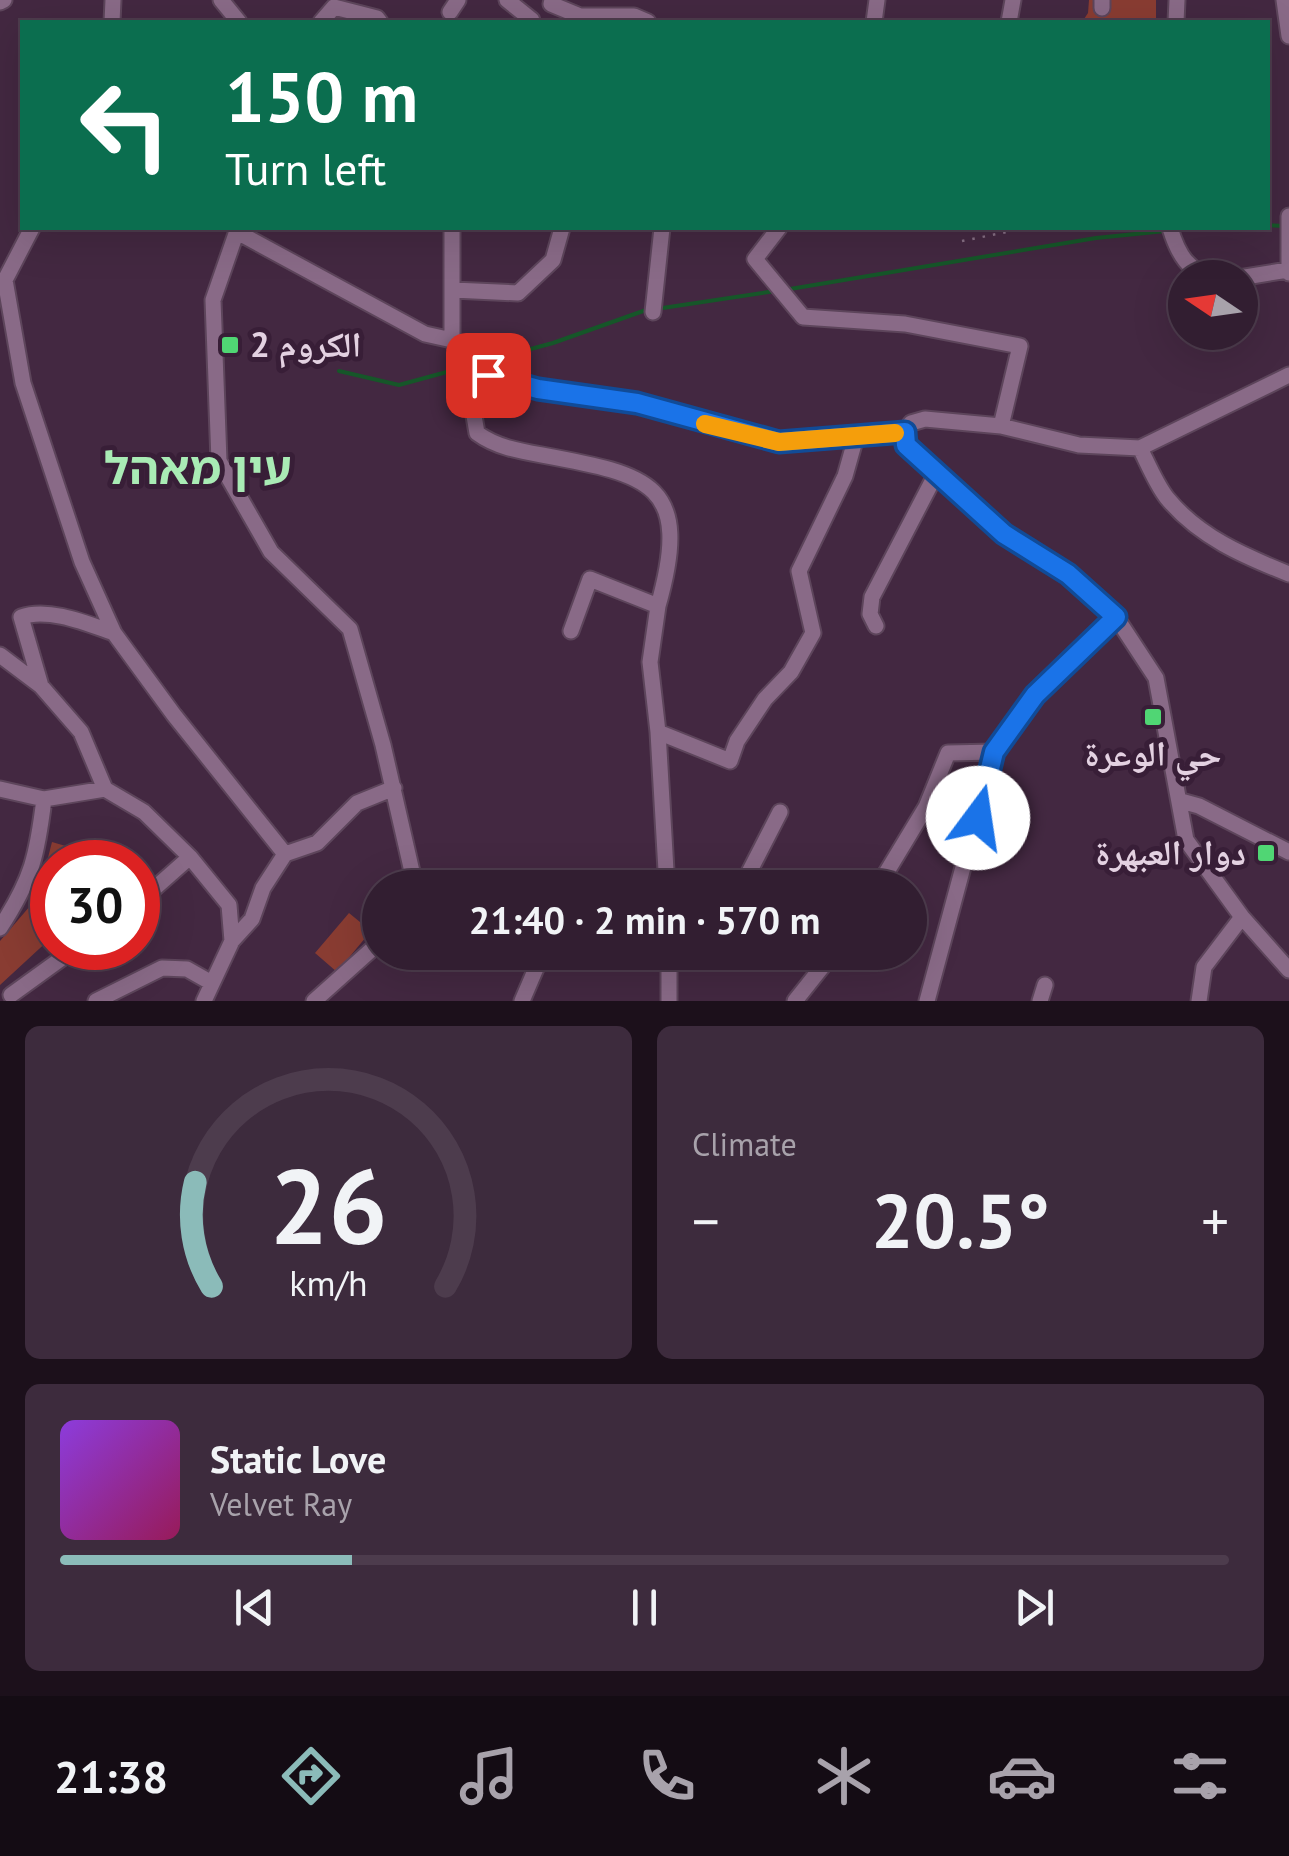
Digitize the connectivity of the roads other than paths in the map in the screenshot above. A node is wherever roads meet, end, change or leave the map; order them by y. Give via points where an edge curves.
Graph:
1 (221, 0) edge
2 (507, 0) edge
3 (1284, 0) edge
4 (552, 2) edge
5 (332, 4) edge
6 (237, 20) edge
7 (378, 20) edge
8 (530, 20) edge
9 (532, 20) edge
10 (643, 20) edge
11 (1289, 36) edge
12 (1289, 216) edge
13 (31, 230) edge
14 (237, 230) edge
15 (452, 230) edge
16 (561, 230) edge
17 (662, 230) edge
18 (778, 230) edge
19 (1171, 230) edge
20 (1185, 260) edge
21 (1288, 271) edge
22 (1258, 275) edge
23 (2, 281) edge
24 (453, 290) junction
25 (653, 312) dead end
26 (452, 340) junction
27 (488, 375) junction
28 (1289, 375) edge
29 (1002, 426) junction
30 (905, 432) junction
31 (856, 436) junction
32 (1140, 448) junction
33 (936, 474) junction
34 (1289, 574) edge
35 (658, 606) junction
36 (1116, 617) junction
37 (876, 626) dead end
38 (571, 632) dead end
39 (114, 633) junction
40 (0, 655) edge
41 (40, 686) junction
42 (658, 732) junction
43 (994, 752) junction
44 (394, 788) junction
45 (105, 789) junction
46 (0, 790) edge
47 (44, 799) junction
48 (1181, 801) junction
49 (780, 812) dead end
50 (1289, 852) edge
51 (286, 854) junction
52 (190, 858) junction
53 (410, 870) edge
54 (666, 870) edge
55 (750, 870) edge
56 (888, 870) edge
57 (160, 883) edge
58 (1242, 917) junction
59 (0, 928) edge
60 (232, 941) junction
61 (362, 958) edge
62 (46, 970) edge
63 (536, 970) edge
64 (669, 970) edge
65 (820, 970) edge
66 (1289, 970) edge
67 (210, 982) junction
68 (11, 996) dead end
69 (96, 1001) edge
70 (204, 1001) edge
71 (314, 1001) edge
72 (522, 1001) edge
73 (669, 1001) edge
74 (796, 1001) edge
75 (928, 1001) edge
76 (1198, 1001) edge

1 - 6 street
2 - 8 street
3 - 11 street
4 - 9 street
4 - 10 street via 580,16
5 - 7 street
12 - 21 street
13 - 23 street
14 - 26 street via 426,334
14 - 44 street via 213,300 218,461 271,552 350,629
15 - 24 street
16 - 24 street via 553,260 518,293
17 - 25 street
18 - 29 street via 755,260 803,316 905,324 1020,346
19 - 20 street
21 - 22 street
23 - 39 street via 23,383 82,562
24 - 26 street
26 - 27 street via 463,361
27 - 31 street via 637,403 779,442
27 - 35 street via 473,422 488,441 601,466 653,489 670,525
28 - 32 street
29 - 30 street via 925,419
29 - 32 street via 1079,445
30 - 31 street
30 - 33 street via 906,445
31 - 42 street via 846,476 800,571 813,633 792,672 764,700 730,761
32 - 34 street via 1166,496 1196,527
33 - 36 street
33 - 37 street via 872,597
35 - 38 street via 590,579
35 - 42 street via 650,662
36 - 43 street via 1035,695
36 - 48 street via 1156,678
39 - 41 street via 77,620 21,617
39 - 51 street
40 - 41 street
41 - 45 street via 81,732
42 - 54 street
43 - 56 street via 948,753 926,807
43 - 75 street
44 - 51 street via 356,803 316,843
44 - 53 street
45 - 47 street
45 - 52 street via 144,812
46 - 47 street
47 - 59 street via 37,857
48 - 50 street
48 - 58 street via 1186,840
49 - 55 street
51 - 60 street
52 - 57 street
52 - 60 street via 228,905
58 - 66 street
58 - 76 street via 1204,967
60 - 67 street
61 - 71 street
62 - 68 street
63 - 72 street
64 - 73 street
65 - 74 street
67 - 69 street via 187,969 162,968
67 - 70 street

